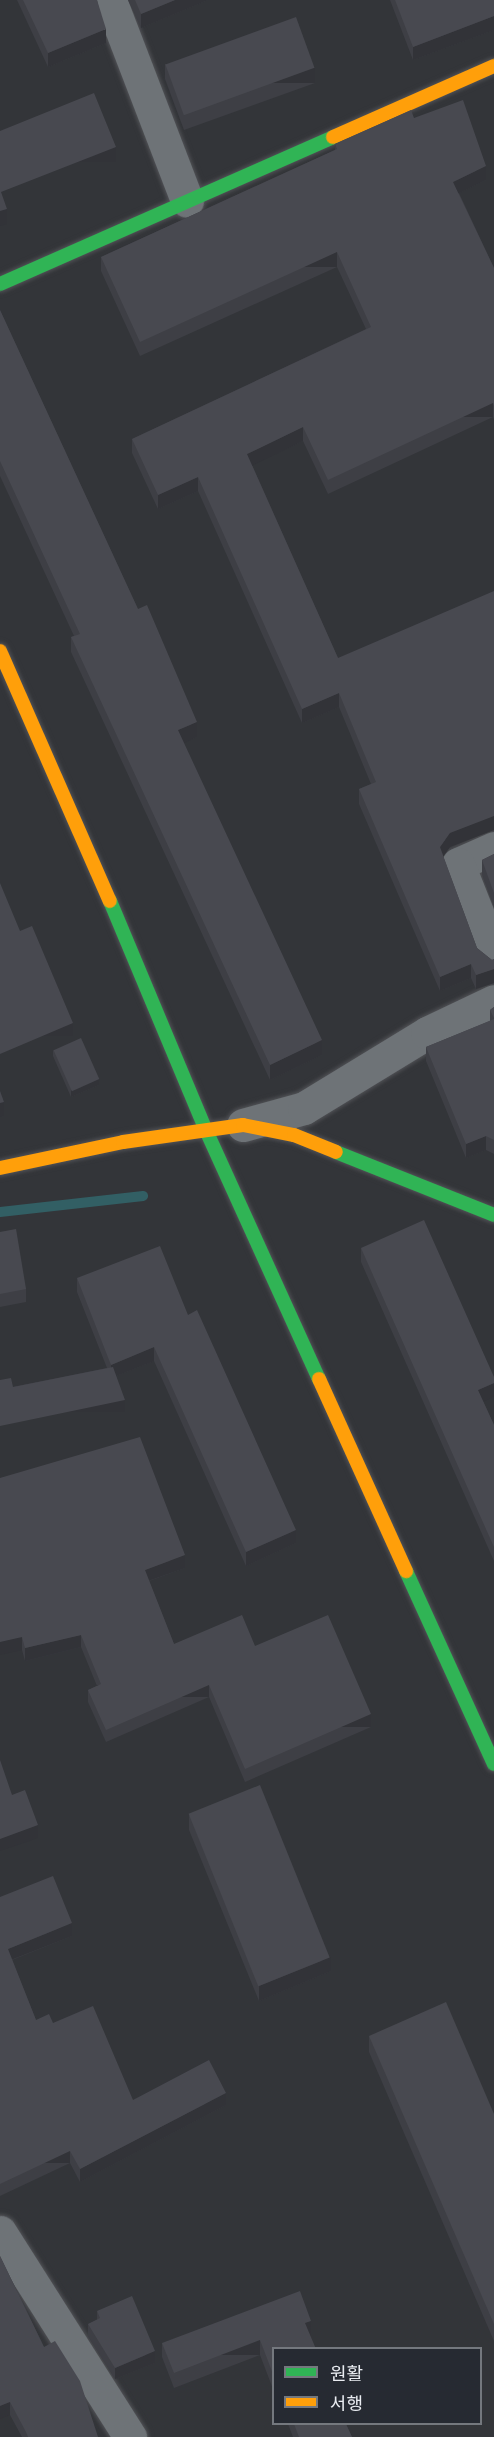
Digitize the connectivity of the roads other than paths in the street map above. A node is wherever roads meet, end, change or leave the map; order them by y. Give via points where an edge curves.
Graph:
1 (110, 0) edge
2 (494, 66) edge
3 (187, 201) junction
4 (0, 284) edge
5 (0, 651) edge
6 (494, 848) edge
7 (494, 955) edge
8 (494, 1001) edge
9 (243, 1125) junction
10 (205, 1128) junction
11 (0, 1168) edge
12 (494, 1215) edge
13 (494, 1764) edge
14 (0, 2232) edge
15 (130, 2437) edge

1 - 3 street
2 - 3 main road
3 - 4 main road
5 - 10 main road via 73,812
6 - 7 street via 458,864
8 - 9 street via 427,1033 304,1108
9 - 10 main road
9 - 12 main road via 294,1134
10 - 11 main road
10 - 13 main road
14 - 15 street

